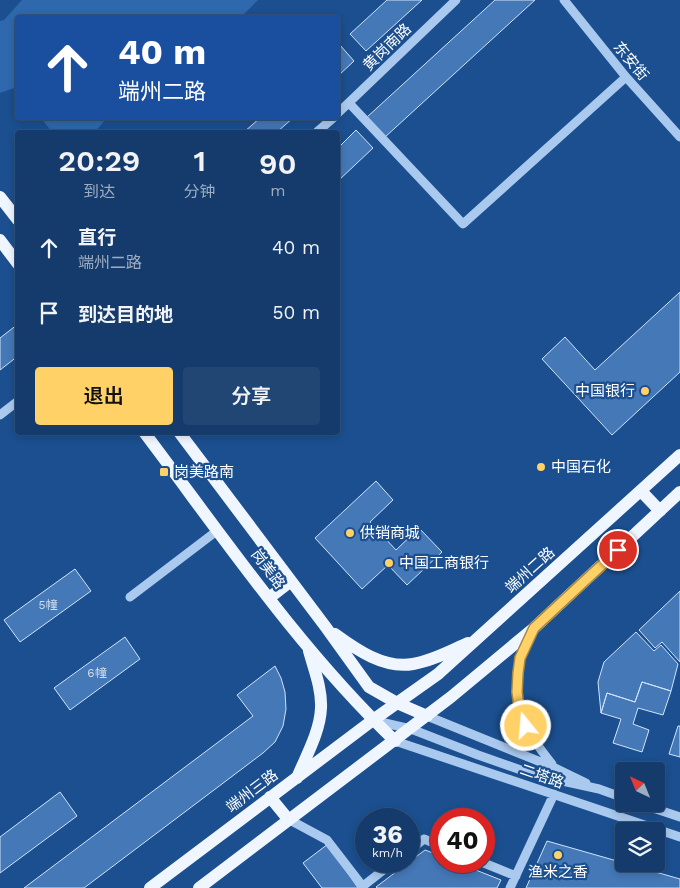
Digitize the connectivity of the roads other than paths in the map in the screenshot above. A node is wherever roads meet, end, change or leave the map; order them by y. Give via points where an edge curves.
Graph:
1 (456, 0) edge
2 (564, 0) edge
3 (626, 77) junction
4 (349, 103) junction
5 (340, 111) edge
6 (331, 120) edge
7 (319, 130) edge
8 (680, 137) edge
9 (0, 197) edge
10 (15, 216) edge
11 (0, 240) edge
12 (15, 260) edge
13 (15, 403) edge
14 (0, 415) edge
15 (146, 435) edge
16 (181, 435) edge
17 (680, 455) edge
18 (641, 491) junction
19 (680, 492) edge
20 (660, 511) junction
21 (218, 530) junction
22 (291, 581) junction
23 (130, 597) dead end
24 (270, 598) junction
25 (325, 626) junction
26 (534, 628) junction
27 (478, 639) junction
28 (307, 646) junction
29 (398, 703) junction
30 (427, 716) junction
31 (373, 720) junction
32 (411, 729) junction
33 (395, 741) junction
34 (553, 767) junction
35 (297, 778) junction
36 (599, 789) junction
37 (554, 794) junction
38 (615, 795) edge
39 (270, 797) junction
40 (665, 812) edge
41 (680, 817) edge
42 (288, 819) junction
43 (680, 838) edge
44 (495, 867) edge
45 (381, 873) edge
46 (516, 876) junction
47 (364, 887) edge
48 (150, 888) edge
49 (199, 888) edge
50 (510, 888) edge

1 - 4 street, 黄岗南路
2 - 3 street, 东安街
3 - 4 street via 463,224
3 - 8 street, 东安街
4 - 5 street, 黄岗南路
6 - 7 street
9 - 10 main road
11 - 12 main road
13 - 14 street
15 - 21 main road, 岗美路
16 - 22 main road, 岗美路
17 - 18 main road, 端州二路
18 - 20 main road
18 - 27 main road, 端州二路
19 - 20 main road
20 - 26 main road
21 - 23 street
21 - 24 main road, 岗美路
22 - 24 main road
22 - 25 main road, 岗美路
24 - 28 main road, 岗美路
25 - 27 main road via 356,650 392,664 428,660
25 - 29 main road via 368,687
26 - 30 main road
26 - 34 street via 520,658 519,707 533,741
27 - 29 main road, 端州二路
28 - 31 main road, 岗美路
28 - 35 main road via 321,708 316,732
29 - 30 main road
29 - 31 main road, 端州三路
30 - 32 main road
30 - 34 street, 二塔路
31 - 32 street, 二塔路
31 - 33 main road, 岗美路
31 - 35 main road, 端州三路
32 - 33 main road
32 - 36 street, 二塔路 via 535,774
33 - 37 street, 二塔路
33 - 42 main road
34 - 36 street, 二塔路
35 - 39 main road, 端州三路
36 - 38 street, 二塔路
37 - 43 street, 二塔路
37 - 46 street
39 - 42 main road
39 - 48 main road, 端州三路
40 - 41 street
42 - 47 street via 327,840
42 - 49 main road
44 - 46 street
45 - 47 street
46 - 50 street

